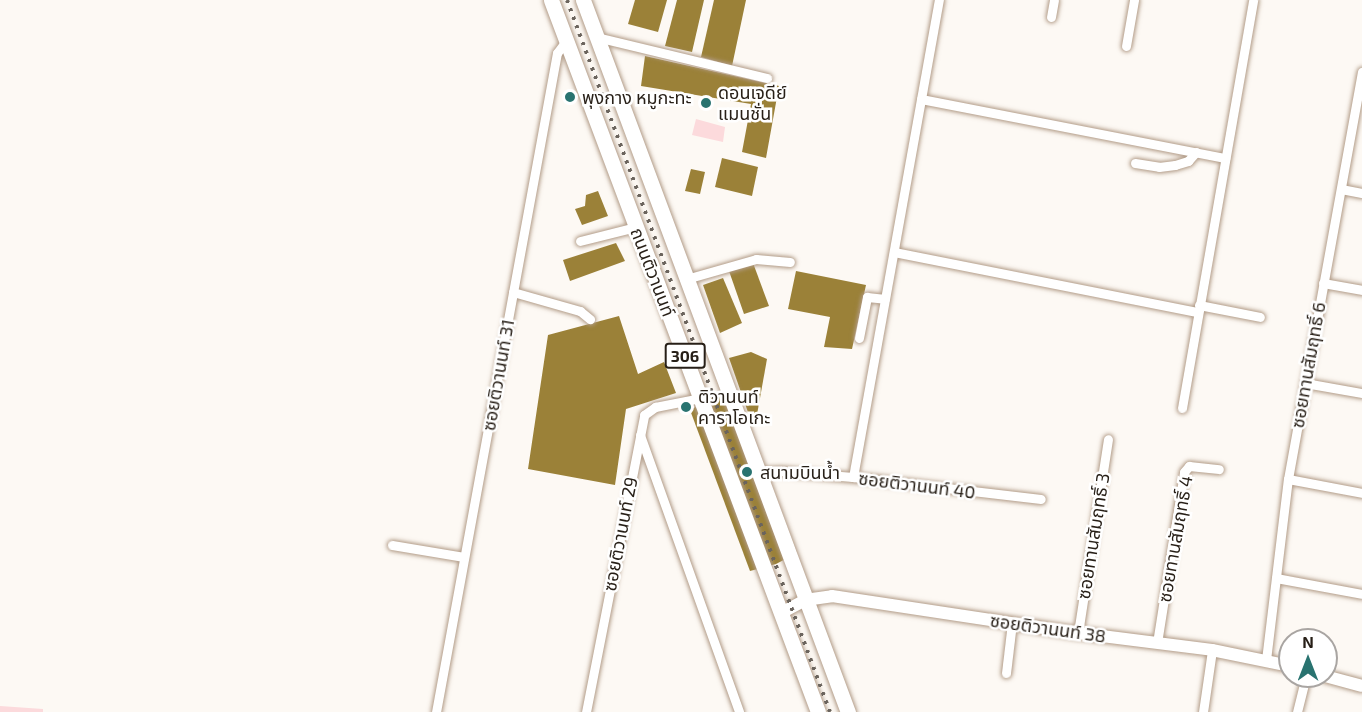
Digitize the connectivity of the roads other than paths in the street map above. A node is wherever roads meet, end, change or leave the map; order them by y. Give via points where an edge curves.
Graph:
1 (551, 0) edge
2 (583, 0) edge
3 (939, 0) edge
4 (1054, 0) edge
5 (1134, 0) edge
6 (1253, 0) edge
7 (1051, 17) dead end
8 (596, 37) junction
9 (566, 41) junction
10 (1126, 46) dead end
11 (1362, 72) edge
12 (767, 78) dead end
13 (1360, 90) edge
14 (921, 99) junction
15 (1196, 152) junction
16 (1226, 158) junction
17 (1136, 163) dead end
18 (1341, 189) junction
19 (1362, 193) edge
20 (636, 227) junction
21 (580, 241) dead end
22 (894, 252) junction
23 (790, 262) dead end
24 (686, 279) junction
25 (1323, 283) junction
26 (1362, 290) edge
27 (513, 292) junction
28 (885, 299) junction
29 (1198, 309) junction
30 (1260, 317) dead end
31 (590, 319) dead end
32 (859, 338) dead end
33 (1305, 383) junction
34 (1362, 393) edge
35 (701, 398) junction
36 (1182, 408) dead end
37 (639, 432) junction
38 (1108, 439) dead end
39 (1219, 469) dead end
40 (757, 472) junction
41 (853, 477) junction
42 (1288, 479) junction
43 (1362, 493) edge
44 (1041, 499) dead end
45 (392, 545) dead end
46 (464, 557) junction
47 (1276, 578) junction
48 (1362, 594) edge
49 (804, 600) junction
50 (782, 613) junction
51 (1012, 623) junction
52 (1078, 633) junction
53 (1157, 643) junction
54 (1212, 650) junction
55 (1266, 660) junction
56 (1278, 663) edge
57 (1006, 673) dead end
58 (1338, 680) edge
59 (1362, 686) edge
60 (1302, 688) edge
61 (436, 712) edge
62 (586, 712) edge
63 (739, 712) edge
64 (818, 712) edge
65 (848, 712) edge
66 (1203, 712) edge
67 (1297, 712) edge

1 - 9 main road, ถนนติวานนท์ / 306
2 - 8 main road, ถนนติวานนท์ / 306
3 - 14 street
4 - 7 street
5 - 10 street
6 - 16 street
8 - 12 street
8 - 24 main road, ถนนติวานนท์ / 306
9 - 20 main road, ถนนติวานนท์ / 306
9 - 27 street, ซอยติวานนท์ 31 via 556,53
11 - 13 street, ซอยทานสัมฤทธิ์ 6
13 - 18 street, ซอยทานสัมฤทธิ์ 6
14 - 15 street
14 - 22 street
15 - 16 street
15 - 17 street via 1188,161 1175,165
16 - 29 street
18 - 19 street
18 - 25 street, ซอยทานสัมฤทธิ์ 6
20 - 21 street
20 - 35 main road, ถนนติวานนท์ / 306
22 - 28 street
22 - 29 street
23 - 24 street via 756,259
24 - 40 main road, ถนนติวานนท์ / 306
25 - 26 street
25 - 33 street, ซอยทานสัมฤทธิ์ 6
27 - 31 street via 580,311
27 - 46 street, ซอยติวานนท์ 31
28 - 32 street via 867,297
28 - 41 street
29 - 30 street
29 - 36 street
33 - 34 street
33 - 42 street, ซอยทานสัมฤทธิ์ 6
35 - 37 street, ซอยติวานนท์ 29 via 649,410
35 - 50 main road, ถนนติวานนท์ / 306
37 - 62 street, ซอยติวานนท์ 29
37 - 63 street
38 - 52 street, ซอยทานสัมฤทธิ์ 3
39 - 53 street, ซอยทานสัมฤทธิ์ 4 via 1189,466 1184,472
40 - 41 street, ซอยติวานนท์ 40
40 - 49 main road, ถนนติวานนท์ / 306
41 - 44 street, ซอยติวานนท์ 40
42 - 43 street
42 - 47 street, ซอยทานสัมฤทธิ์ 6
45 - 46 street
46 - 61 street, ซอยติวานนท์ 31
47 - 48 street
47 - 55 street, ซอยทานสัมฤทธิ์ 6
49 - 50 street
49 - 51 street, ซอยติวานนท์ 38 via 832,596
49 - 65 main road, ถนนติวานนท์ / 306
50 - 64 main road, ถนนติวานนท์ / 306
51 - 52 street, ซอยติวานนท์ 38
51 - 57 street
52 - 53 street, ซอยติวานนท์ 38
53 - 54 street, ซอยติวานนท์ 38
54 - 55 street, ซอยติวานนท์ 38
54 - 66 street
55 - 56 street, ซอยติวานนท์ 38
58 - 59 street
60 - 67 street

